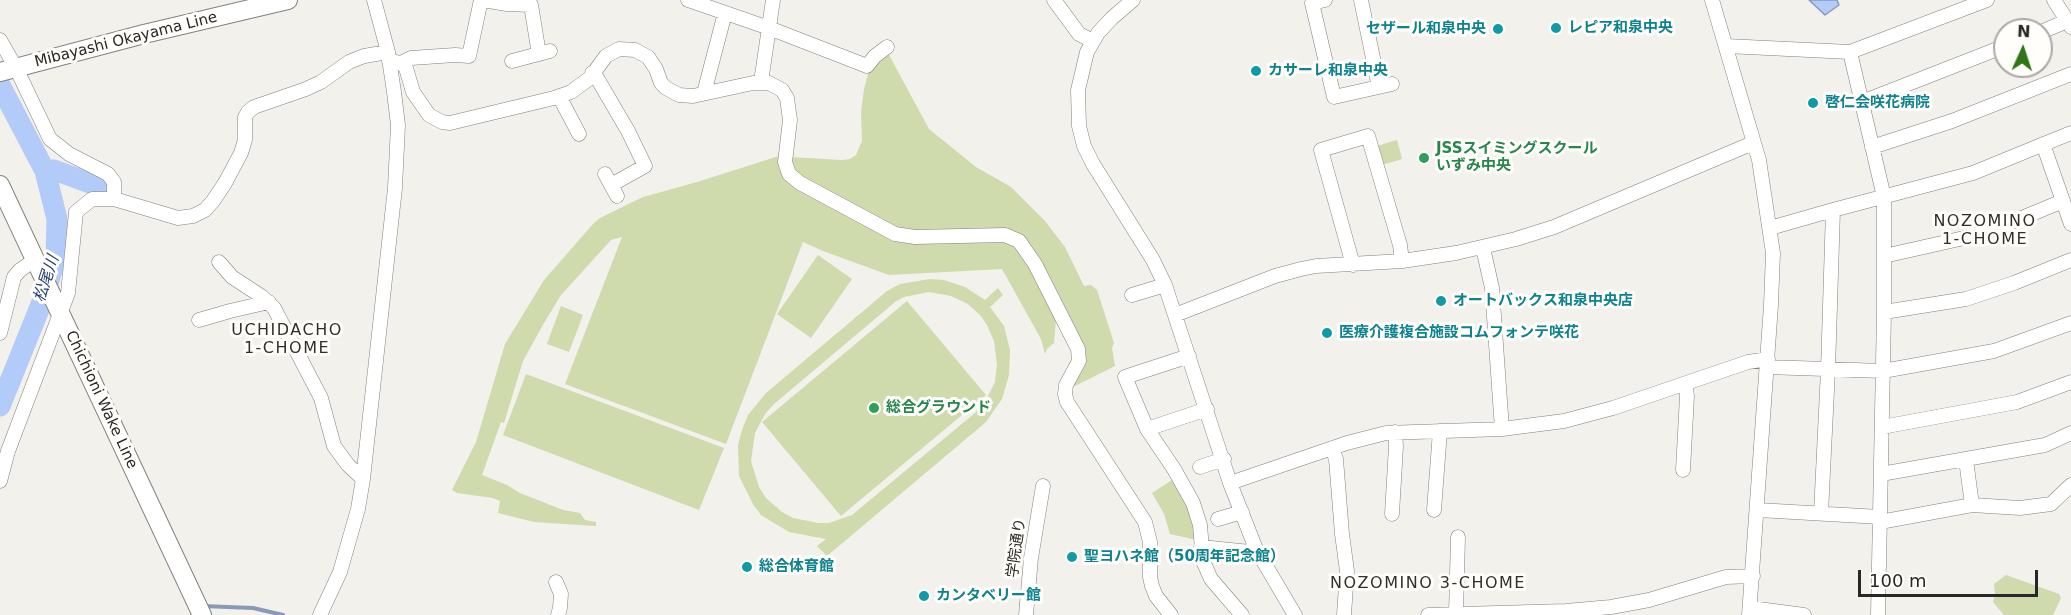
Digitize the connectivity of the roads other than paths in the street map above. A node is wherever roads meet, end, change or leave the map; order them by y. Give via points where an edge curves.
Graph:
1 (374, 0) edge
2 (482, 0) edge
3 (688, 0) edge
4 (773, 0) edge
5 (1054, 0) edge
6 (1133, 0) edge
7 (1325, 0) edge
8 (1361, 0) edge
9 (1712, 0) edge
10 (1987, 0) edge
11 (2054, 0) edge
12 (278, 1) edge
13 (725, 13) junction
14 (2069, 24) edge
15 (769, 28) junction
16 (2053, 29) edge
17 (0, 40) edge
18 (1093, 41) junction
19 (1726, 46) junction
20 (887, 47) dead end
21 (1993, 51) edge
22 (1850, 52) junction
23 (393, 59) junction
24 (512, 61) dead end
25 (9, 70) edge
26 (592, 73) junction
27 (2071, 74) edge
28 (761, 82) junction
29 (704, 93) junction
30 (559, 96) junction
31 (1862, 102) junction
32 (2071, 133) edge
33 (579, 134) dead end
34 (1753, 143) junction
35 (2043, 144) junction
36 (1872, 147) junction
37 (0, 185) edge
38 (611, 185) dead end
39 (1884, 197) junction
40 (114, 199) junction
41 (2063, 201) junction
42 (1833, 210) junction
43 (2071, 224) edge
44 (1770, 228) junction
45 (1483, 248) junction
46 (1884, 256) junction
47 (2071, 260) edge
48 (1402, 261) junction
49 (219, 262) dead end
50 (37, 263) junction
51 (1353, 265) junction
52 (1165, 285) junction
53 (1132, 295) dead end
54 (269, 302) junction
55 (58, 308) junction
56 (1884, 312) junction
57 (1175, 315) junction
58 (199, 320) dead end
59 (2071, 323) edge
60 (0, 333) edge
61 (1189, 356) junction
62 (1768, 363) junction
63 (1828, 370) junction
64 (1883, 371) junction
65 (2071, 382) edge
66 (1684, 384) junction
67 (1207, 410) junction
68 (1882, 427) junction
69 (1147, 429) junction
70 (1502, 429) junction
71 (1440, 431) junction
72 (1395, 432) junction
73 (2071, 433) edge
74 (1332, 448) junction
75 (1224, 459) junction
76 (1966, 460) junction
77 (1200, 468) dead end
78 (1683, 470) dead end
79 (1881, 474) junction
80 (363, 479) junction
81 (0, 481) edge
82 (1230, 483) junction
83 (2071, 485) edge
84 (1043, 486) dead end
85 (1972, 505) junction
86 (1434, 510) dead end
87 (1758, 510) junction
88 (1242, 512) junction
89 (1821, 513) junction
90 (1392, 514) dead end
91 (1218, 519) dead end
92 (1880, 519) junction
93 (1458, 537) dead end
94 (1201, 547) junction
95 (1256, 549) junction
96 (1753, 576) junction
97 (556, 582) dead end
98 (1750, 611) edge
99 (1456, 614) edge
100 (202, 615) edge
101 (320, 615) edge
102 (558, 615) edge
103 (1026, 615) edge
104 (1171, 615) edge
105 (1242, 615) edge
106 (1294, 615) edge
107 (1344, 615) edge
108 (1428, 615) edge
109 (1804, 615) edge
110 (1878, 615) edge

1 - 23 street
2 - 23 street via 469,56
2 - 24 street via 538,7 545,52
3 - 13 street
4 - 15 street
5 - 18 street via 1079,34
6 - 18 street
7 - 8 street via 1312,3 1334,97 1386,86
9 - 19 street
10 - 22 street
11 - 14 street
12 - 25 main road, Mibayashi Okayama Line
13 - 15 street
13 - 29 street
14 - 16 street
15 - 20 street via 867,66
15 - 28 street
17 - 25 street
18 - 52 street via 1078,90 1084,146 1154,260
19 - 22 street
19 - 34 street
21 - 31 street
22 - 31 street
23 - 30 street via 408,72 413,92 429,115 442,122 469,120
23 - 40 street via 364,56 321,82 248,111 241,153 213,201 198,214 171,217
23 - 80 street via 398,150
25 - 40 street via 50,139 69,154 108,174 114,182
26 - 29 street via 606,56 628,48 648,57 661,82 672,93 686,97
26 - 30 street via 578,88
26 - 38 street via 633,128 645,166
27 - 36 street via 1952,121
28 - 29 street
28 - 104 street via 776,86 787,98 790,120 785,162 789,174 800,183 895,234 1005,235 1024,247 1078,349 1079,361 1066,385 1067,402 1145,522 1152,586
30 - 33 street
31 - 36 street
32 - 35 street
34 - 44 street
34 - 45 street via 1554,227
35 - 39 street via 1973,173
35 - 41 street
36 - 39 street
37 - 50 main road, Chichioni Wake Line
39 - 42 street
39 - 46 street
40 - 55 street via 92,199 76,212 69,284
41 - 43 street
41 - 46 street via 2000,227
42 - 44 street
42 - 63 street
44 - 62 street via 1773,253
45 - 48 street
45 - 70 street via 1492,288
46 - 56 street
47 - 56 street via 1966,298
48 - 51 street
48 - 51 street via 1368,136 1321,150
49 - 54 street via 232,277
50 - 55 main road, Chichioni Wake Line
50 - 60 street via 14,277
51 - 57 street via 1316,266 1275,276
52 - 53 street
52 - 57 street
54 - 58 street
54 - 80 street via 321,398 334,446
55 - 81 street
55 - 100 main road, Chichioni Wake Line
56 - 64 street
57 - 61 street
59 - 64 street via 1994,351
61 - 67 street
61 - 69 street via 1125,377
62 - 63 street
62 - 66 street via 1748,362
62 - 87 street
63 - 64 street
63 - 89 street
64 - 68 street
65 - 68 street via 2017,402
66 - 70 street via 1590,415
66 - 78 street via 1690,442
67 - 69 street
67 - 75 street
68 - 79 street
69 - 94 street via 1193,503
70 - 71 street
71 - 72 street
71 - 86 street via 1441,488
72 - 74 street
72 - 90 street
73 - 76 street via 2045,445
74 - 82 street
74 - 107 street via 1347,571
75 - 77 street
75 - 82 street
76 - 79 street
76 - 85 street
79 - 92 street
80 - 101 street via 340,572
82 - 88 street
83 - 85 street via 2051,504 2020,508
84 - 103 street, 学院通り
85 - 92 street
87 - 89 street
87 - 96 street
88 - 91 street
88 - 95 street
89 - 92 street
92 - 110 street
93 - 99 street via 1464,562
94 - 95 street via 1250,552
94 - 105 street via 1211,579
95 - 106 street
96 - 98 street
96 - 99 street via 1726,577 1649,600 1602,608
97 - 102 street via 561,594
98 - 109 street
99 - 108 street

